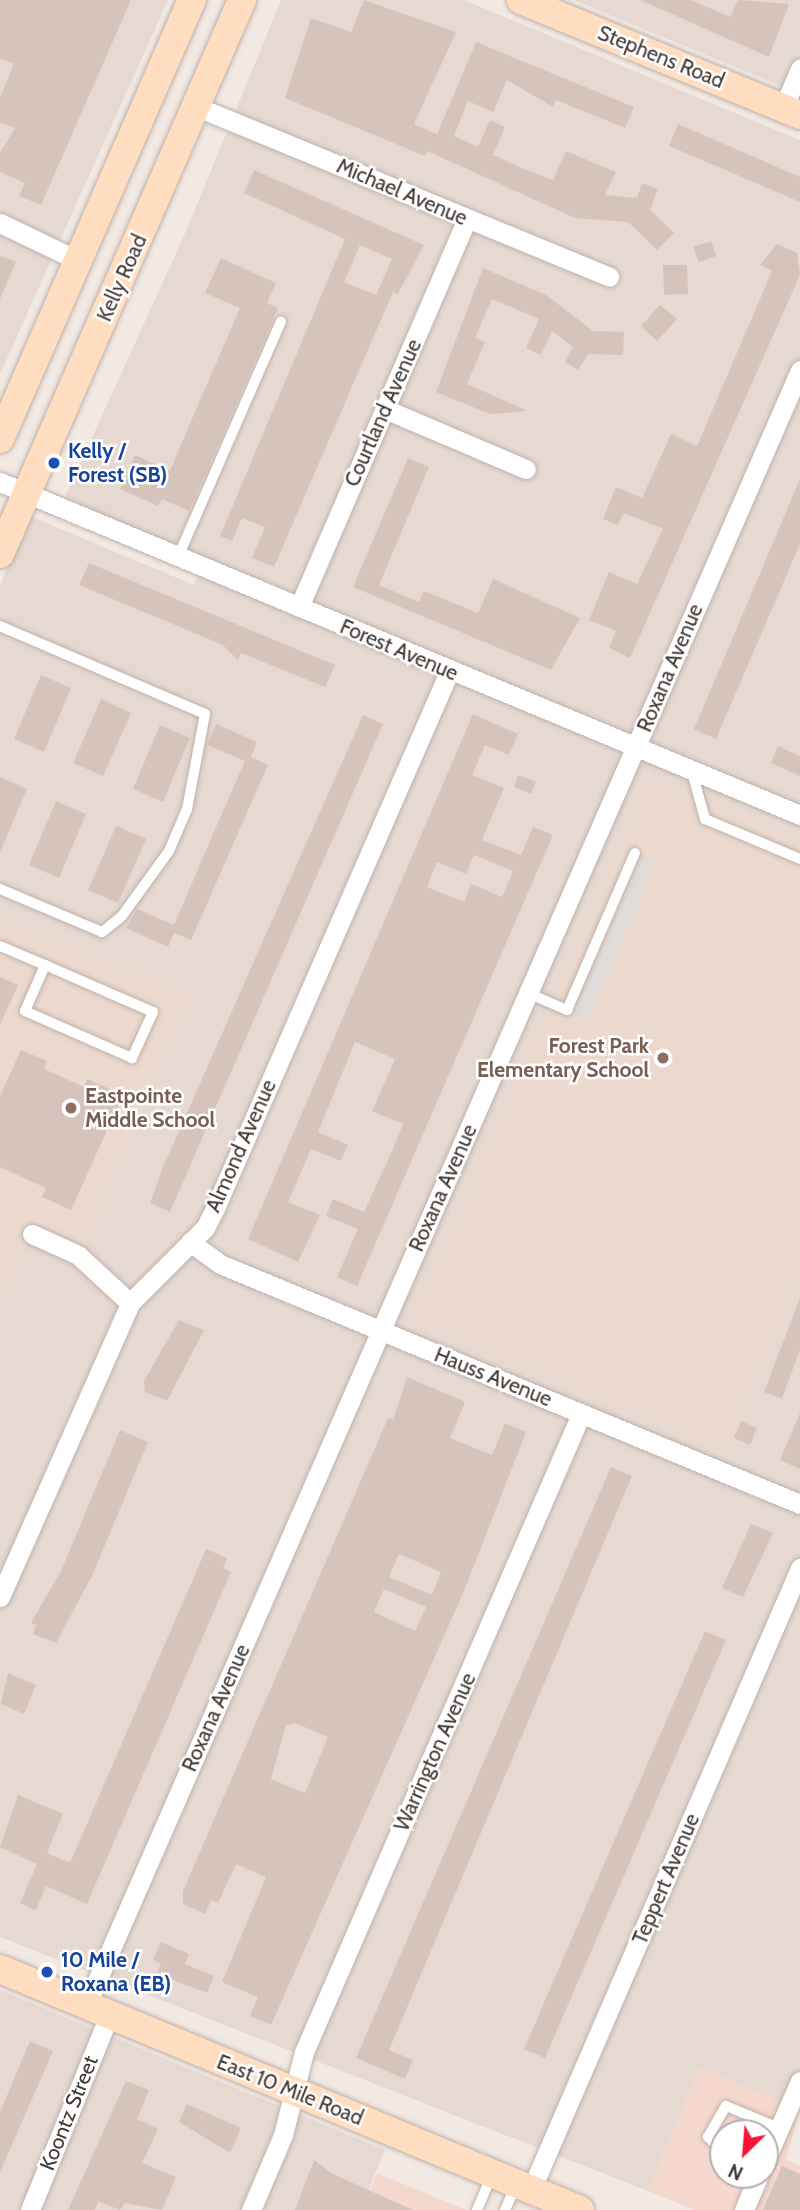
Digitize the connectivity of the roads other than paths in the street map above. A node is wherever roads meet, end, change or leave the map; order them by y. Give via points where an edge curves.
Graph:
1 (192, 0) edge
2 (242, 0) edge
3 (521, 0) edge
4 (800, 69) edge
5 (195, 106) junction
6 (791, 112) edge
7 (467, 219) junction
8 (0, 223) edge
9 (77, 260) junction
10 (609, 277) dead end
11 (281, 321) dead end
12 (800, 370) edge
13 (385, 410) junction
14 (0, 439) edge
15 (526, 469) dead end
16 (0, 482) edge
17 (26, 494) junction
18 (0, 554) edge
19 (177, 557) junction
20 (299, 607) junction
21 (0, 625) edge
22 (449, 672) junction
23 (635, 749) junction
24 (692, 772) junction
25 (800, 816) edge
26 (635, 853) dead end
27 (800, 859) edge
28 (0, 889) edge
29 (0, 946) edge
30 (45, 965) junction
31 (528, 993) junction
32 (32, 1234) dead end
33 (190, 1242) junction
34 (130, 1303) junction
35 (381, 1331) junction
36 (581, 1414) junction
37 (800, 1504) edge
38 (800, 1568) edge
39 (0, 1597) edge
40 (0, 1969) edge
41 (98, 2011) junction
42 (800, 2081) edge
43 (292, 2091) junction
44 (718, 2119) edge
45 (757, 2119) edge
46 (779, 2128) edge
47 (513, 2182) junction
48 (753, 2189) edge
49 (30, 2210) edge
50 (251, 2210) edge
51 (477, 2210) edge
52 (505, 2210) edge
53 (580, 2210) edge
54 (744, 2210) edge

1 - 9 street
2 - 5 street, Kelly Road
3 - 6 street, Stephens Road
4 - 6 street
5 - 7 street, Michael Avenue
5 - 17 street, Kelly Road
7 - 10 street, Michael Avenue
7 - 13 street, Courtland Avenue
8 - 9 street
9 - 14 street
11 - 19 lane
12 - 23 street, Roxana Avenue
13 - 15 street
13 - 20 street, Courtland Avenue
16 - 17 street, Forest Avenue
17 - 18 street, Kelly Road
17 - 19 street, Forest Avenue
19 - 20 street, Forest Avenue
20 - 22 street, Forest Avenue
21 - 28 lane via 205,715 187,809 169,851 122,916 102,932
22 - 23 street, Forest Avenue
22 - 33 street, Almond Avenue via 216,1206
23 - 24 street, Forest Avenue
23 - 31 street, Roxana Avenue
24 - 25 street, Forest Avenue
24 - 27 lane via 705,819
26 - 31 lane via 567,1010
29 - 30 lane
30 - 30 lane via 153,1012 132,1058 25,1011
31 - 35 street, Roxana Avenue
32 - 34 street via 78,1255
33 - 34 street, Almond Avenue
33 - 35 street, Hauss Avenue via 212,1260
34 - 39 street, Almond Avenue
35 - 36 street, Hauss Avenue
35 - 41 street, Roxana Avenue
36 - 37 street, Hauss Avenue
36 - 43 street, Warrington Avenue
38 - 47 street, Teppert Avenue
40 - 41 street, East 10 Mile Road
41 - 43 street, East 10 Mile Road
41 - 49 street, Koontz Street
42 - 46 street
43 - 47 street, East 10 Mile Road
43 - 50 street, Warrington Avenue via 284,2135
44 - 45 lane via 726,2106
47 - 51 lane
47 - 52 lane
47 - 53 street, East 10 Mile Road
48 - 54 street

